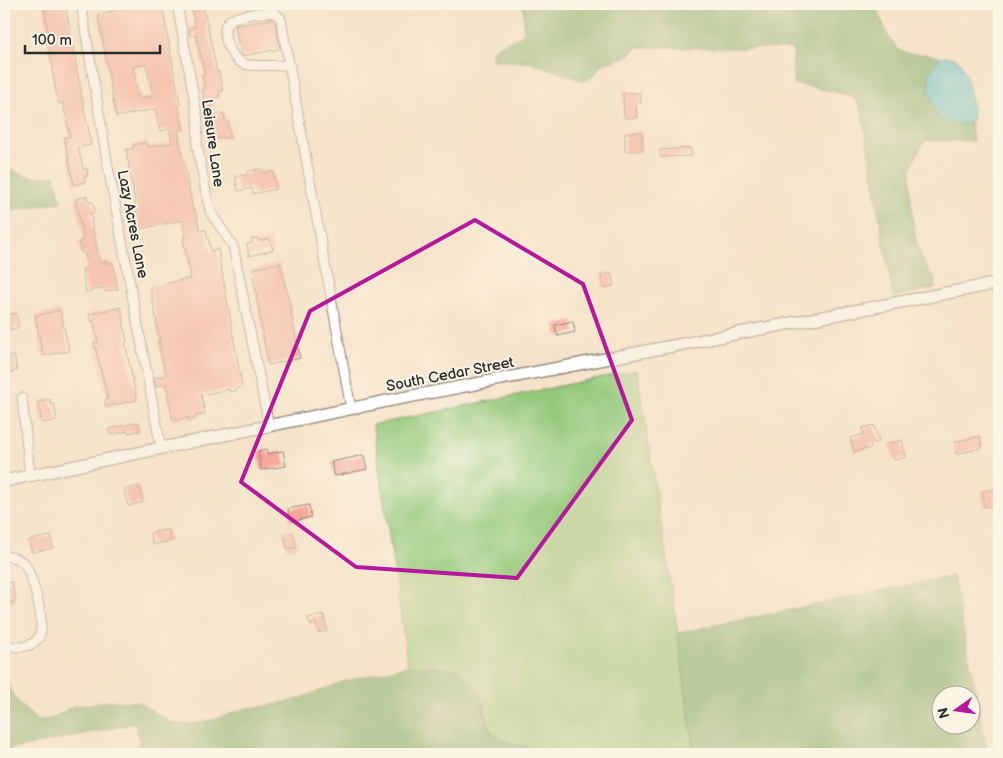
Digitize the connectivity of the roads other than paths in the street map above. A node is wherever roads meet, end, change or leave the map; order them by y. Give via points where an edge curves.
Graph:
1 (81, 4) edge
2 (177, 4) edge
3 (290, 65) junction
4 (999, 283) edge
5 (22, 398) dead end
6 (352, 409) junction
7 (269, 426) junction
8 (161, 448) junction
9 (30, 476) junction
10 (4, 481) edge
11 (4, 556) edge
12 (4, 643) edge

1 - 8 street, Lazy Acres Lane
2 - 7 street, Leisure Lane via 198,120 197,146 208,202 211,213 233,246
3 - 3 street via 281,19 276,14 269,12 234,18 226,23 227,45 236,60 245,65
3 - 6 street
4 - 6 main road, South Cedar Street
5 - 9 street
6 - 7 main road, South Cedar Street
7 - 8 main road, South Cedar Street
8 - 9 main road, South Cedar Street
9 - 10 main road, South Cedar Street
11 - 12 street via 24,562 42,627 39,637 29,645

